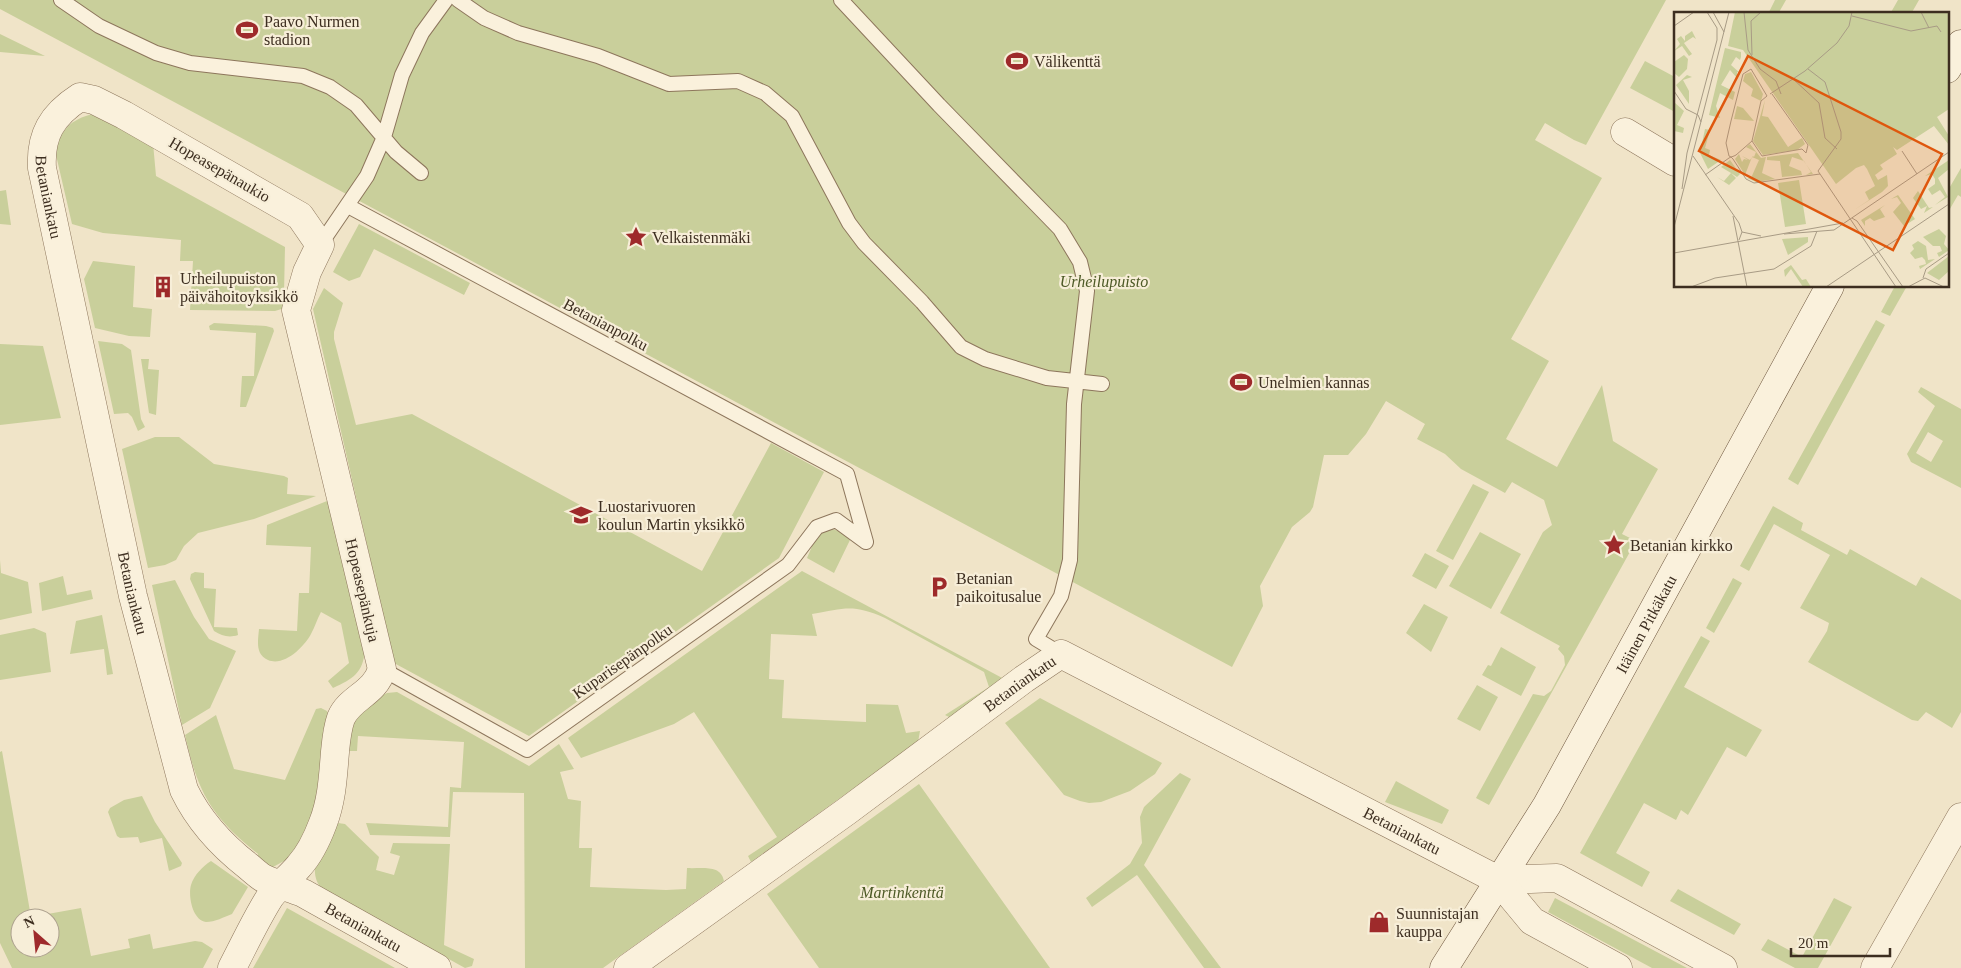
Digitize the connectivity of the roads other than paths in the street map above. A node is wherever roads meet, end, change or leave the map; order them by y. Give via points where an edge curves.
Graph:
1 (60, 0) edge
2 (446, 0) edge
3 (458, 0) edge
4 (841, 0) edge
5 (1961, 44) edge
6 (1948, 67) edge
7 (80, 97) joint
8 (1625, 132) dead end
9 (384, 137) junction
10 (1674, 161) edge
11 (421, 172) dead end
12 (348, 206) junction
13 (320, 246) junction
14 (1829, 288) edge
15 (1077, 382) junction
16 (1102, 384) dead end
17 (866, 542) joint
18 (1061, 654) junction
19 (382, 669) junction
20 (1961, 817) edge
21 (1498, 880) junction
22 (282, 884) junction
23 (1442, 964) edge
24 (232, 968) edge
25 (437, 968) edge
26 (628, 968) edge
27 (1618, 968) edge
28 (1723, 968) edge
29 (1875, 968) edge

1 - 9 lane via 99,26 156,52 190,62 303,76 330,87 356,105
2 - 9 lane via 422,33 402,76
3 - 15 lane via 484,18 518,33 598,56 670,84 738,81 765,93 792,116 849,223 864,243 961,347 985,359 1047,378
4 - 15 lane via 1060,229 1080,262 1087,291
5 - 6 street
7 - 13 street, Hopeasepänaukio via 94,100 124,115 300,216
7 - 22 street, Betaniankatu via 57,116 46,133 41,152 42,168 133,596 170,743 192,808 212,834 263,878
8 - 10 street
9 - 11 lane via 396,152
9 - 12 lane via 367,176
12 - 13 lane
12 - 17 lane, Betanianpolku via 847,474
13 - 19 street, Hopeasepänkuja via 307,272 296,310
14 - 21 street, Itäinen Pitkäkatu via 1547,805
15 - 16 lane
15 - 18 lane via 1071,466 1070,560 1061,596 1036,639
17 - 19 lane, Kuparisepänpolku via 836,520 817,527 788,564 527,750
18 - 21 street, Betaniankatu
18 - 26 street, Betaniankatu
19 - 22 street via 373,687 342,716 331,798 324,822 311,850
20 - 29 street
21 - 23 street, Itäinen Pitkäkatu
21 - 27 street, Betaniankatu via 1532,921
21 - 28 street, Betaniankatu via 1557,878
22 - 24 street via 271,897
22 - 25 street, Betaniankatu

